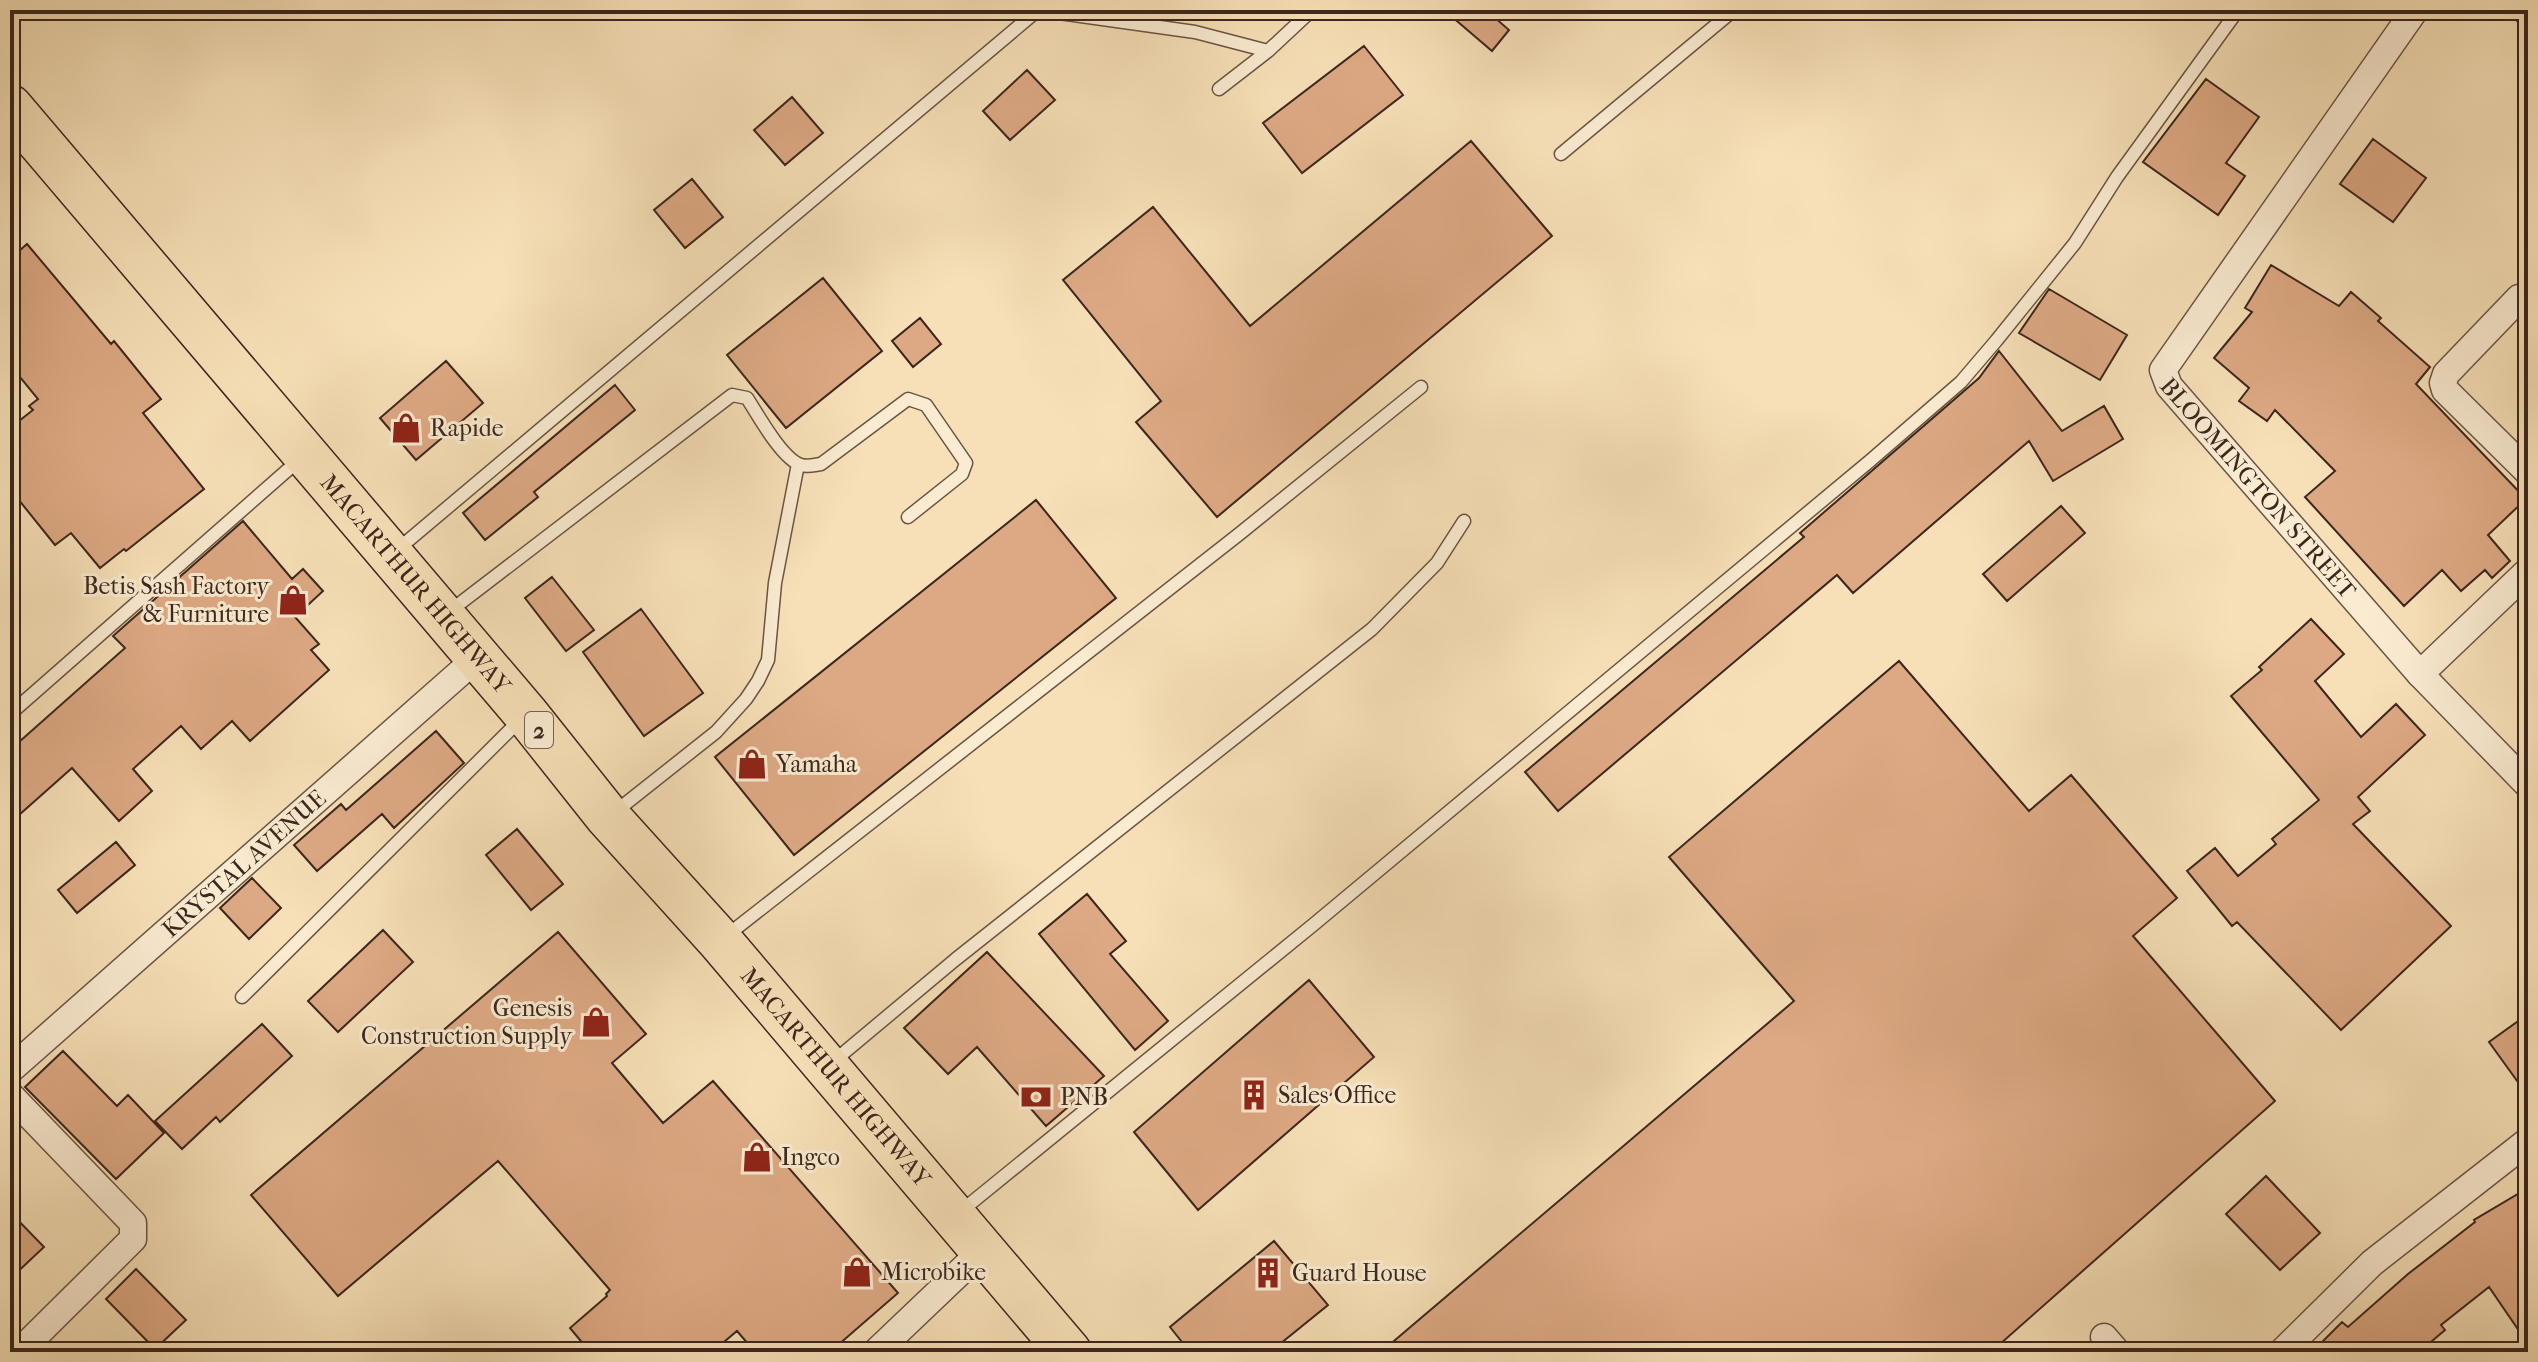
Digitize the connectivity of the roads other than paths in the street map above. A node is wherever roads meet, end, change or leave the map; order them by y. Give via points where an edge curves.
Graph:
1 (1038, 10) edge
2 (1312, 10) edge
3 (1734, 10) edge
4 (2238, 10) edge
5 (2415, 10) edge
6 (1268, 51) junction
7 (1219, 89) dead end
8 (10, 107) edge
9 (1561, 154) dead end
10 (2528, 296) edge
11 (1421, 387) dead end
12 (305, 455) junction
13 (798, 464) junction
14 (2528, 472) edge
15 (908, 517) dead end
16 (1464, 521) dead end
17 (392, 555) junction
18 (2528, 571) edge
19 (443, 617) junction
20 (478, 657) junction
21 (2420, 674) junction
22 (10, 714) edge
23 (526, 714) junction
24 (2528, 785) edge
25 (608, 817) junction
26 (720, 941) junction
27 (242, 997) dead end
28 (827, 1067) junction
29 (10, 1070) edge
30 (10, 1095) edge
31 (2528, 1141) edge
32 (954, 1217) junction
33 (982, 1251) junction
34 (19, 1352) edge
35 (876, 1352) edge
36 (1069, 1352) edge
37 (2282, 1352) edge

1 - 6 lane via 1195,32
1 - 17 lane
2 - 6 lane
3 - 9 lane
4 - 32 lane via 2075,243 1961,382 1313,925
5 - 21 street, BLOOMINGTON STREET via 2163,370 2169,386
6 - 7 lane
8 - 12 highway, MACARTHUR HIGHWAY / 2
10 - 14 street via 2519,298 2443,383
11 - 26 lane
12 - 17 highway, MACARTHUR HIGHWAY / 2
12 - 22 lane
13 - 15 lane via 821,464 908,399 926,405 966,463 962,474
13 - 19 lane via 747,398 732,395
13 - 25 lane via 775,583 768,660 758,681 716,732
16 - 28 lane via 1437,563 1372,629
17 - 19 highway, MACARTHUR HIGHWAY / 2
18 - 21 street
19 - 20 highway, MACARTHUR HIGHWAY / 2
20 - 23 highway, MACARTHUR HIGHWAY / 2
20 - 29 street, KRYSTAL AVENUE
21 - 24 street, BLOOMINGTON STREET
23 - 25 highway, MACARTHUR HIGHWAY / 2
23 - 27 lane
25 - 26 highway, MACARTHUR HIGHWAY / 2
26 - 28 highway, MACARTHUR HIGHWAY / 2
28 - 32 highway, MACARTHUR HIGHWAY / 2
30 - 34 street via 135,1231 133,1239
31 - 37 street via 2372,1263
32 - 33 highway, MACARTHUR HIGHWAY / 2
33 - 35 street
33 - 36 highway, MACARTHUR HIGHWAY / 2

